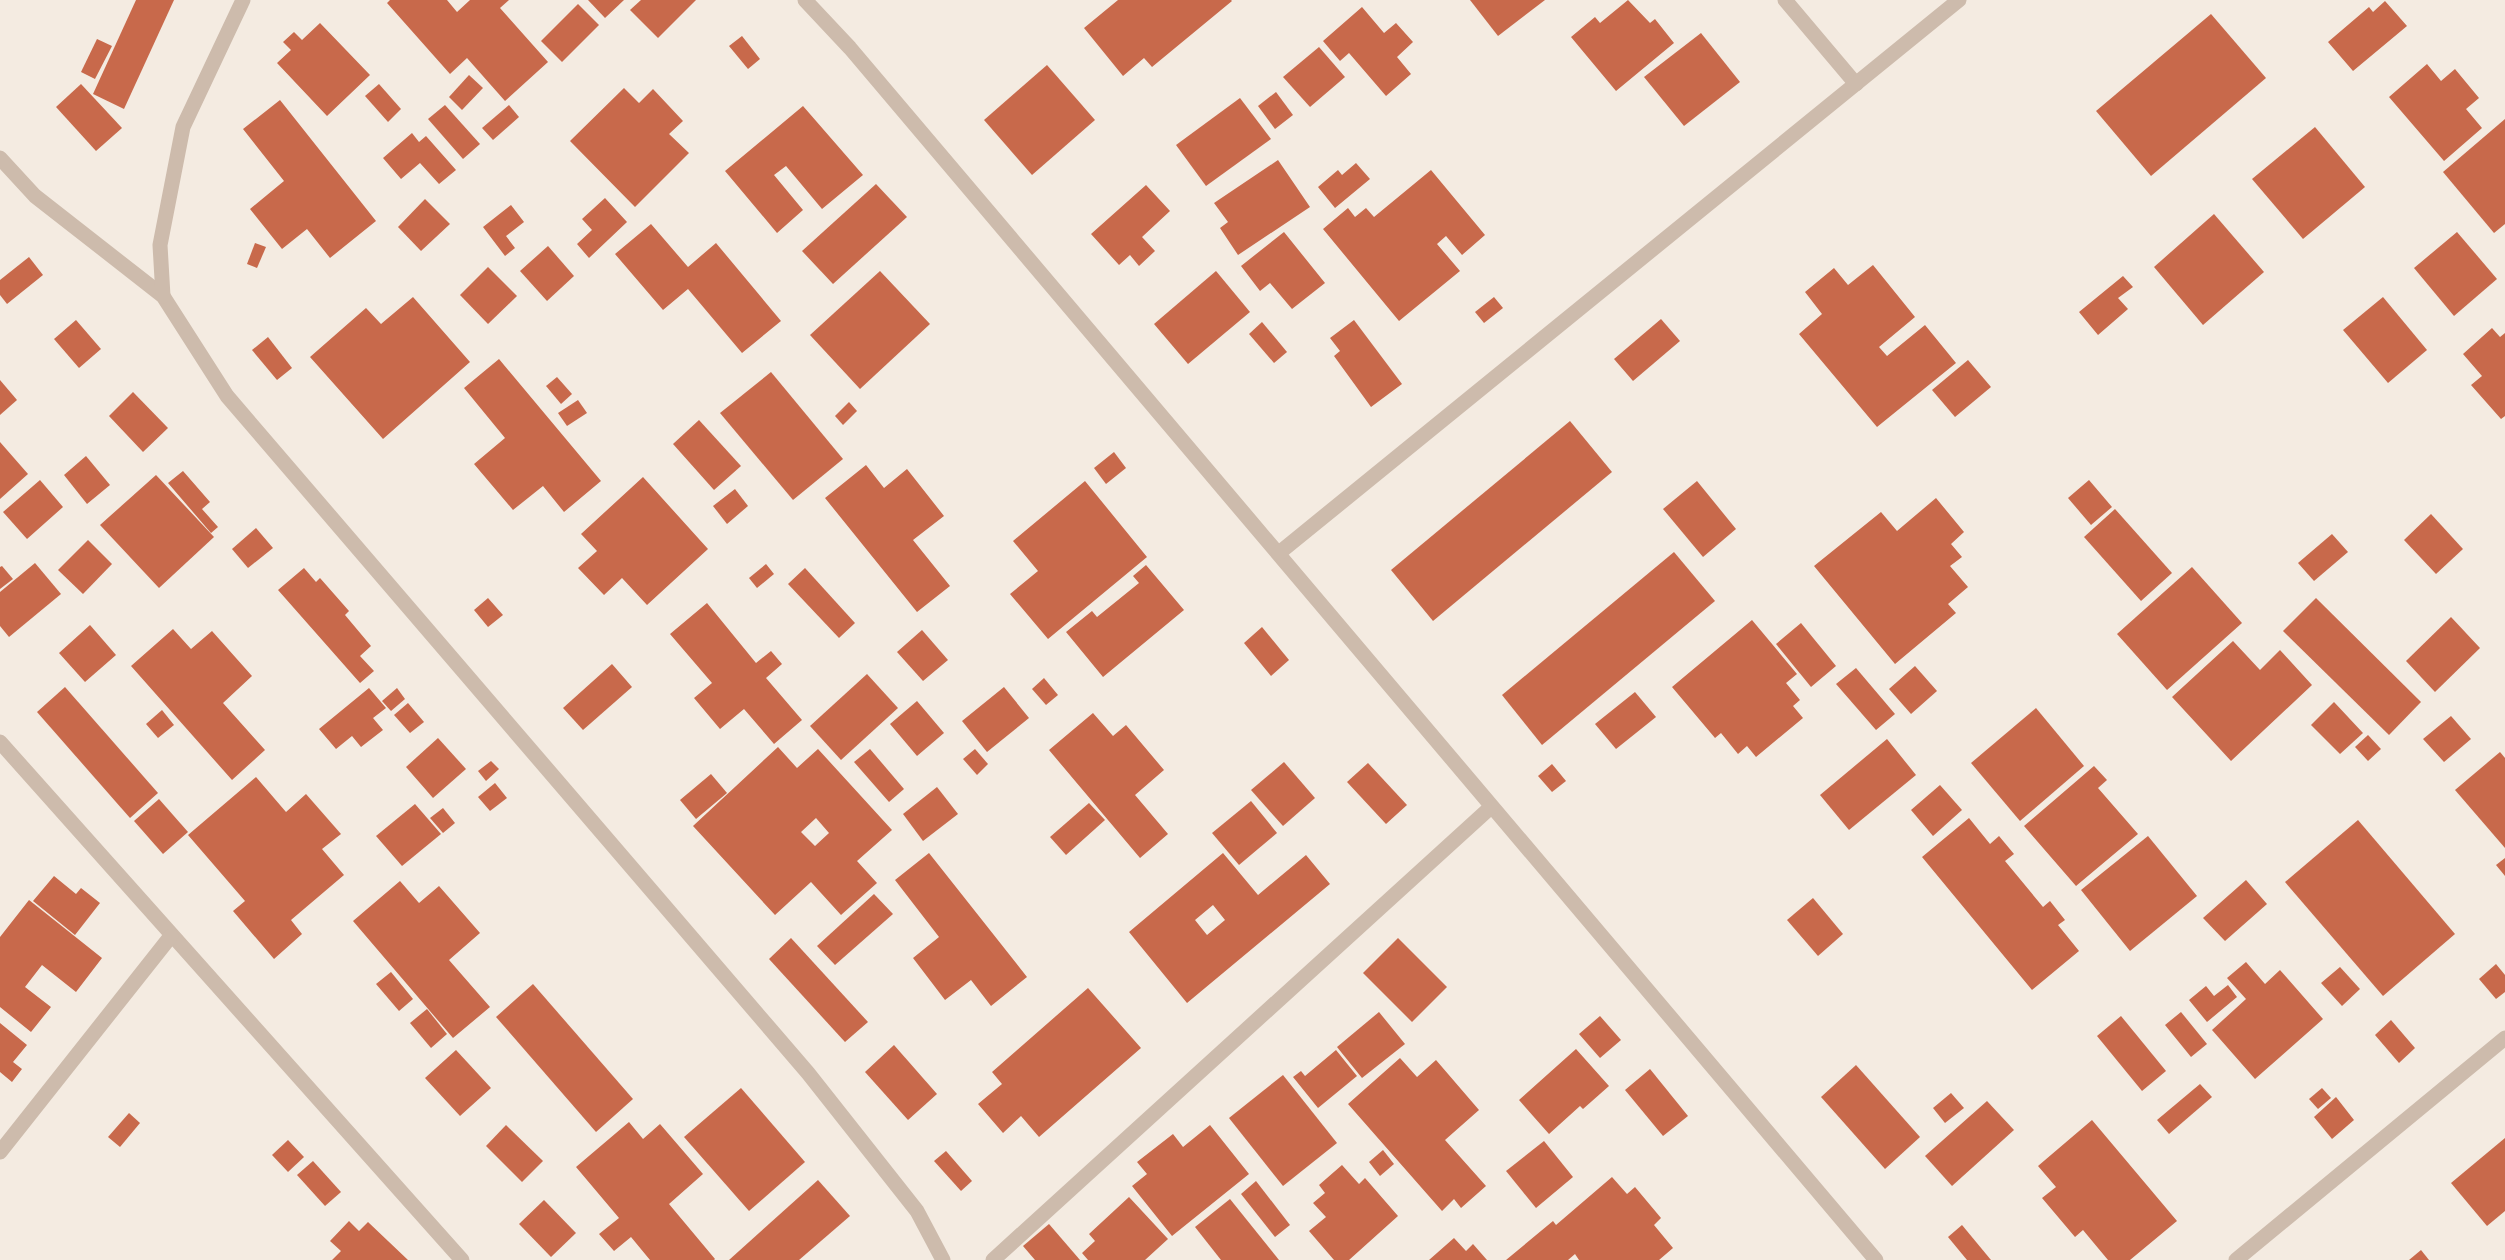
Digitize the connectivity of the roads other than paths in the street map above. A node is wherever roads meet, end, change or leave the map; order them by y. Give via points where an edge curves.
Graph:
1 (243, 0) edge
2 (805, 0) edge
3 (1785, 0) edge
4 (1959, 0) edge
5 (1856, 84) junction
6 (0, 158) edge
7 (162, 296) junction
8 (1279, 554) junction
9 (0, 742) edge
10 (1491, 807) junction
11 (171, 936) junction
12 (2505, 1038) edge
13 (0, 1152) edge
14 (462, 1260) edge
15 (944, 1260) edge
16 (993, 1260) edge
17 (1876, 1260) edge
18 (2236, 1260) edge

1 - 7 street via 183,127 160,244
2 - 8 street
3 - 5 street
4 - 5 street
5 - 8 street
6 - 7 street via 35,196
7 - 15 street via 227,396 807,1073 917,1211
8 - 10 street
9 - 11 street
10 - 16 street
10 - 17 street
11 - 13 street
11 - 14 street
12 - 18 street

